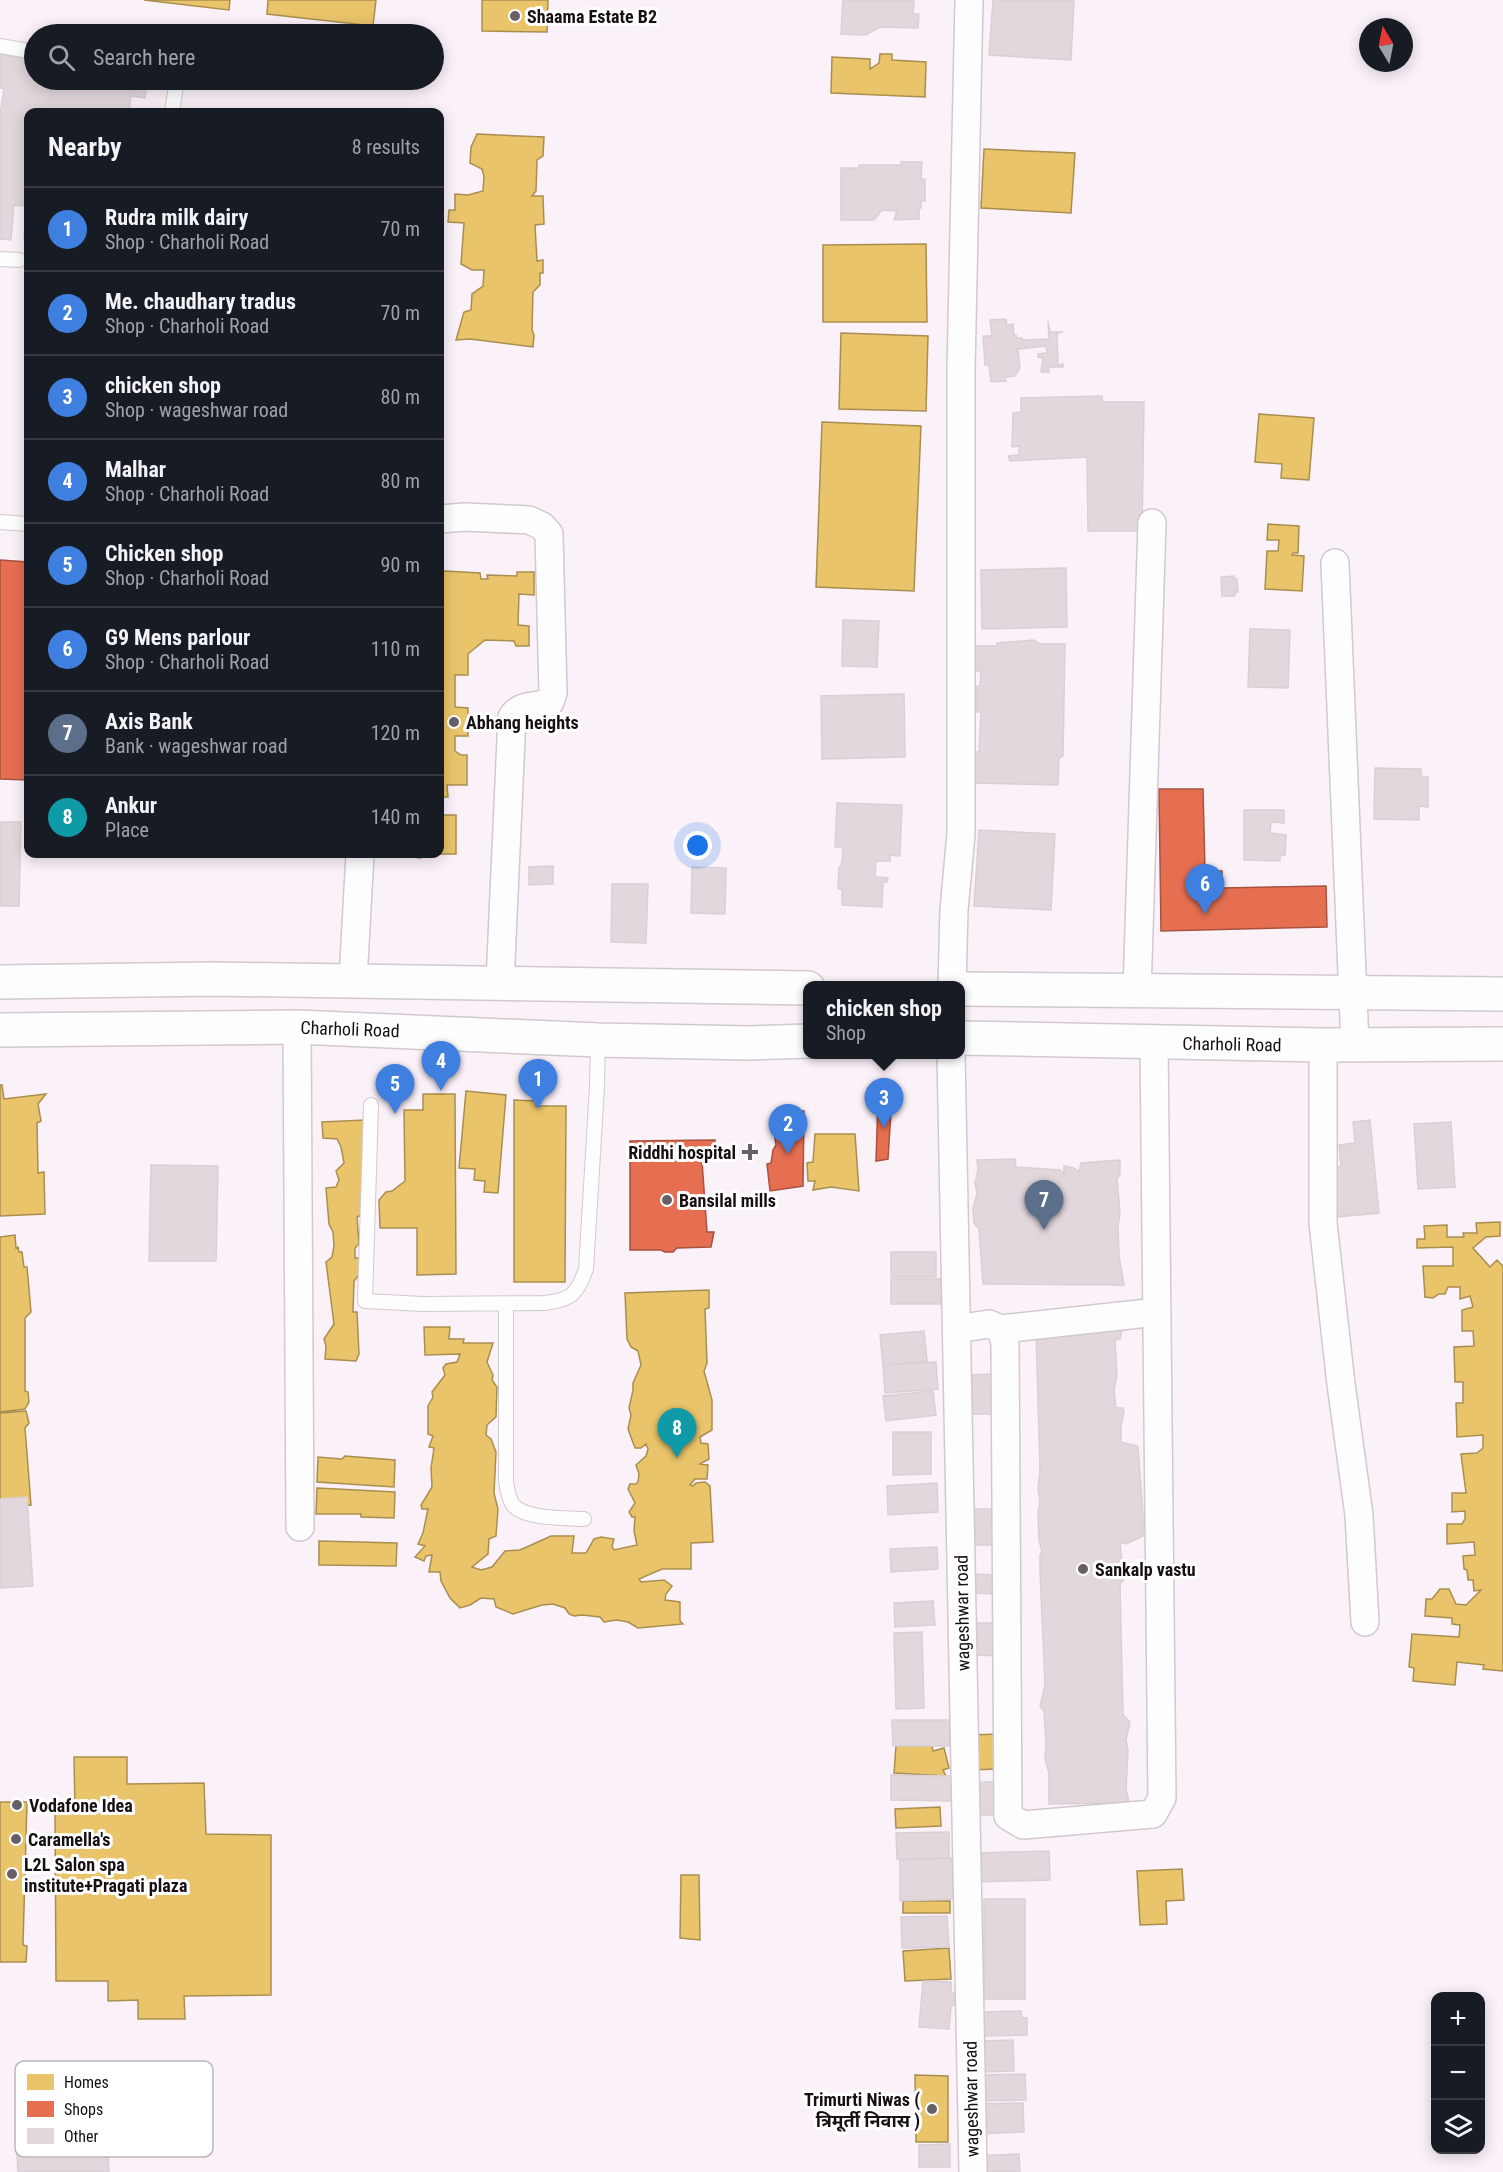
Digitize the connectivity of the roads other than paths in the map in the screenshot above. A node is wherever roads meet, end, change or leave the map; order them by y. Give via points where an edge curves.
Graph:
1 (969, 0) edge
2 (0, 46) edge
3 (24, 50) edge
4 (175, 90) edge
5 (173, 108) edge
6 (0, 259) edge
7 (19, 260) dead end
8 (444, 519) edge
9 (0, 522) edge
10 (1152, 523) dead end
11 (24, 524) edge
12 (1335, 563) dead end
13 (360, 858) edge
14 (353, 980) junction
15 (128, 981) junction
16 (952, 981) edge
17 (0, 982) edge
18 (500, 983) junction
19 (803, 988) edge
20 (965, 989) edge
21 (1137, 992) junction
22 (1352, 993) junction
23 (1503, 994) edge
24 (297, 1027) junction
25 (126, 1028) junction
26 (0, 1030) edge
27 (965, 1038) edge
28 (598, 1040) junction
29 (803, 1041) edge
30 (1154, 1043) junction
31 (1503, 1044) edge
32 (1339, 1045) junction
33 (951, 1059) edge
34 (371, 1105) dead end
35 (506, 1304) junction
36 (1157, 1312) junction
37 (957, 1329) junction
38 (1001, 1329) junction
39 (584, 1519) dead end
40 (300, 1527) dead end
41 (1365, 1622) dead end
42 (973, 2172) edge

1 - 16 street via 961,370 961,834
2 - 3 lane
4 - 5 lane
6 - 7 lane
8 - 18 street via 529,520 549,534 553,693 550,702 527,706 512,717
9 - 11 lane
10 - 21 street
12 - 22 street
13 - 14 street
14 - 15 street
14 - 18 street
15 - 17 street
15 - 25 street
18 - 19 street
20 - 21 street
21 - 22 street
22 - 23 street
22 - 32 street
24 - 25 street, Charholi Road
24 - 28 street, Charholi Road
24 - 40 street
25 - 26 street, Charholi Road
27 - 30 street, Charholi Road
28 - 29 street, Charholi Road
28 - 35 lane via 586,1269 580,1284 563,1301
30 - 32 street, Charholi Road
30 - 36 street
31 - 32 street, Charholi Road
32 - 41 street via 1323,1223 1359,1515
33 - 37 street, wageshwar road
34 - 35 lane via 365,1301
35 - 39 lane via 508,1492 514,1505 524,1512
36 - 38 street
36 - 38 street via 1162,1798 1153,1814 1023,1826 1008,1816 1005,1343
37 - 38 street via 989,1324
37 - 42 street, wageshwar road

